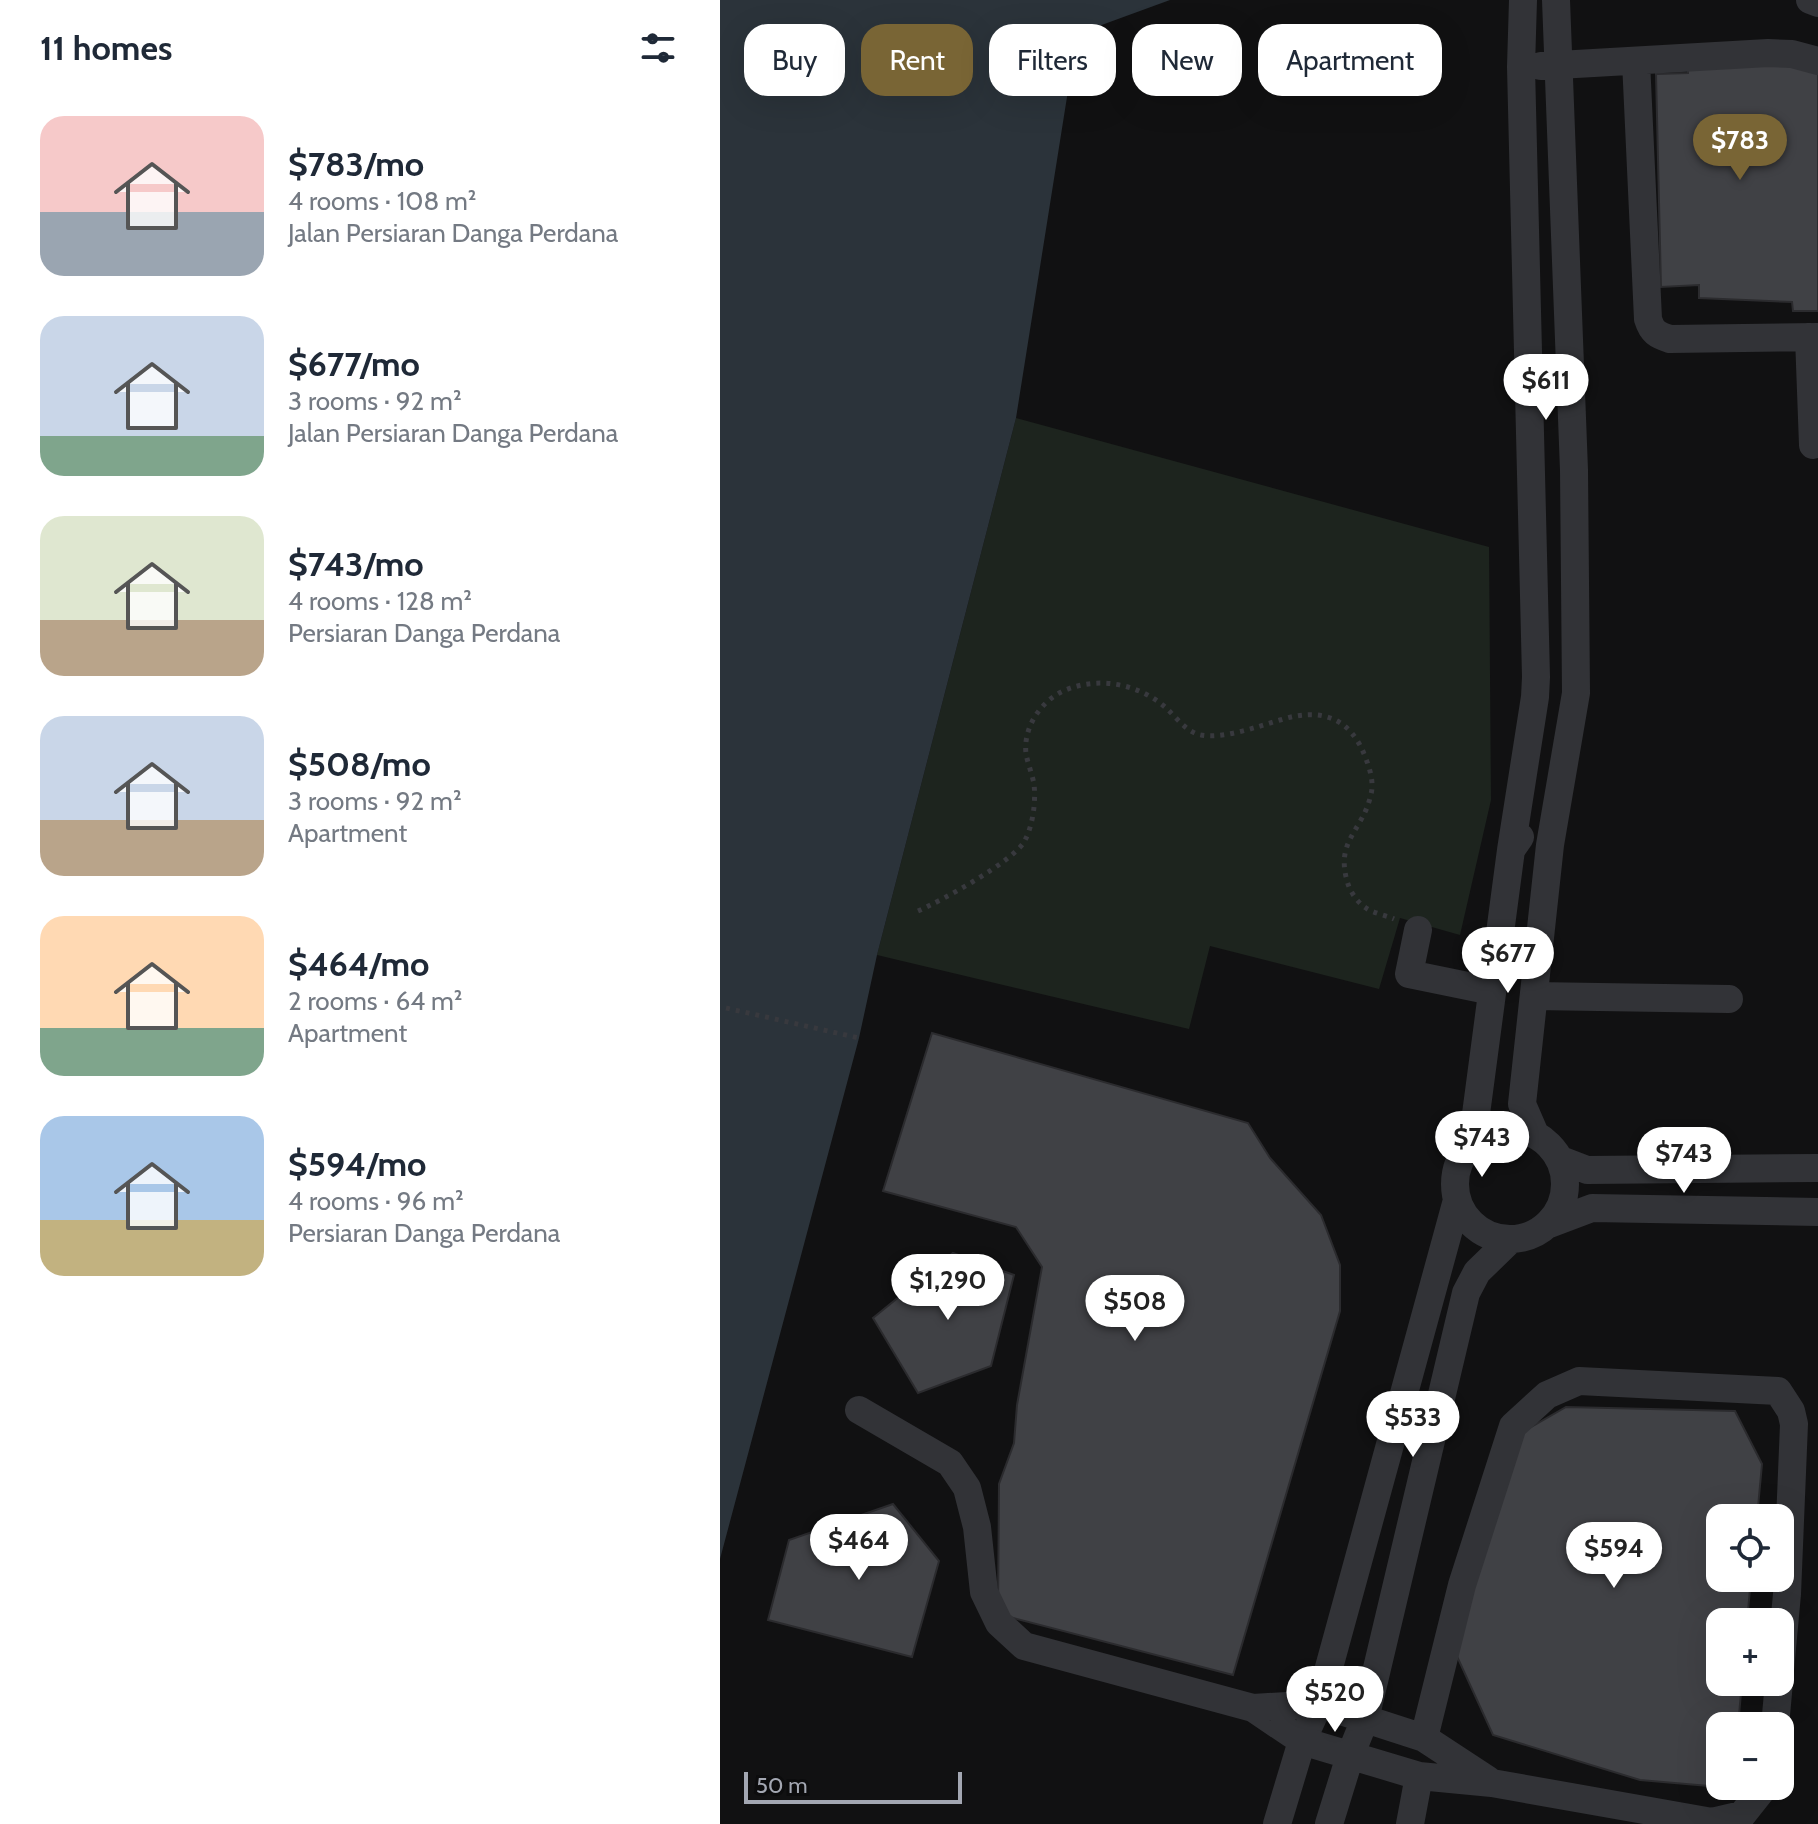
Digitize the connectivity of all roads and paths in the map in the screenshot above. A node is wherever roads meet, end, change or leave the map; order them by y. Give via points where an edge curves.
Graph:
1 (1523, 0) edge
2 (1556, 0) edge
3 (1810, 0) edge
4 (1818, 3) edge
5 (1636, 61) junction
6 (1818, 61) edge
7 (1558, 65) junction
8 (1521, 67) junction
9 (1813, 337) edge
10 (1813, 445) dead end
11 (1550, 845) junction
12 (1511, 850) junction
13 (918, 911) dead end
14 (1418, 930) joint
15 (1492, 991) junction
16 (1534, 996) junction
17 (1729, 999) dead end
18 (726, 1008) dead end
19 (859, 1038) dead end
20 (1535, 1134) junction
21 (1468, 1148) junction
22 (1561, 1160) junction
23 (1818, 1168) edge
24 (1457, 1200) junction
25 (1818, 1212) edge
26 (1547, 1225) junction
27 (1511, 1239) junction
28 (859, 1410) dead end
29 (1786, 1608) edge
30 (1319, 1704) junction
31 (1253, 1708) junction
32 (1365, 1719) junction
33 (1424, 1738) junction
34 (1302, 1741) junction
35 (1350, 1756) junction
36 (1419, 1776) junction
37 (1492, 1783) junction
38 (1754, 1800) edge
39 (1277, 1824) edge
40 (1329, 1824) edge
41 (1410, 1824) edge

1 - 8 street
2 - 7 street
3 - 4 street
5 - 6 street via 1768,53
5 - 7 street
5 - 9 street via 1651,328 1670,339
7 - 8 street
7 - 11 street via 1574,470 1576,693
8 - 12 street via 1536,677
9 - 10 street
11 - 12 street via 1543,836 1524,833
11 - 16 street
12 - 15 street
13 - 14 path via 951,897 1022,845 1032,822 1034,786 1026,752 1030,727 1042,704 1091,683 1141,690 1199,734 1225,734 1314,713 1350,729 1362,746 1372,793 1343,853 1348,884 1367,909
14 - 15 street via 1409,974
15 - 21 street
16 - 17 street
16 - 20 street via 1522,1104
18 - 19 path
20 - 21 street via 1499,1129
20 - 22 street
21 - 24 street via 1455,1182
22 - 23 street via 1587,1170
22 - 26 street via 1565,1193
24 - 27 street via 1478,1229
24 - 30 street
25 - 26 street via 1592,1208
26 - 27 street via 1531,1236
27 - 32 street via 1477,1272 1466,1293
28 - 31 street via 950,1463 967,1488 984,1592 999,1623 1024,1646
29 - 33 street via 1794,1424 1778,1391 1579,1381 1547,1395 1513,1426 1462,1585
30 - 31 street
30 - 32 street
30 - 34 street
31 - 34 street
32 - 33 street
32 - 35 street
33 - 37 street
34 - 35 street
34 - 39 street
35 - 36 street
35 - 40 street
36 - 37 street
36 - 41 street
37 - 38 street via 1712,1822 1742,1815

